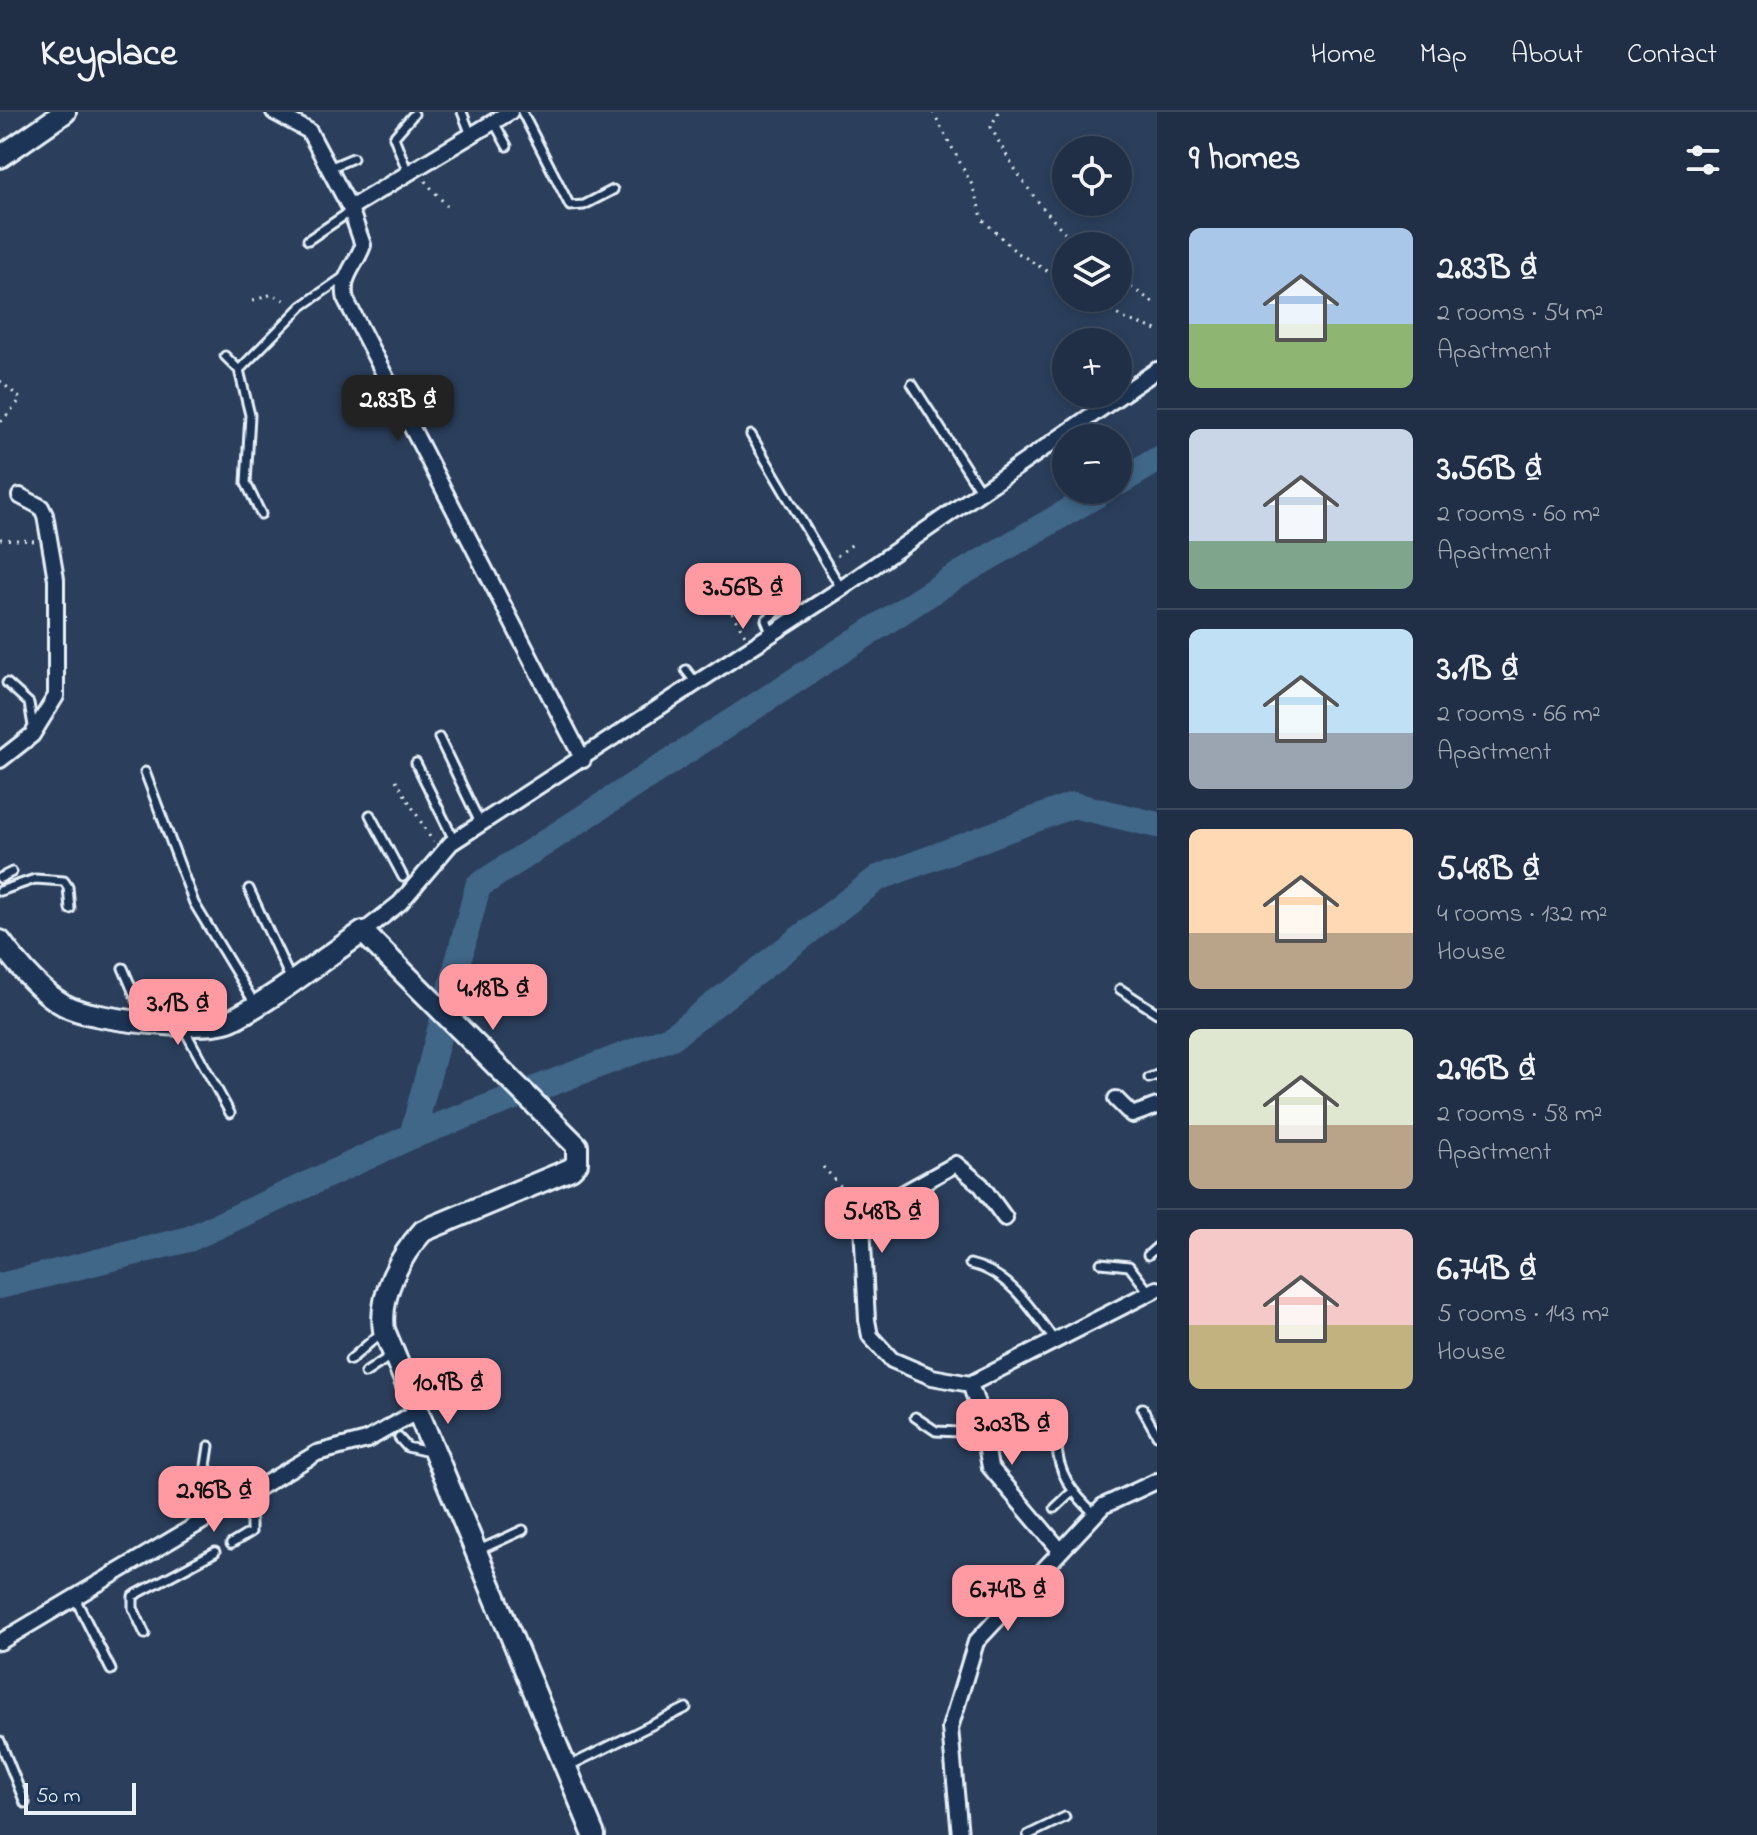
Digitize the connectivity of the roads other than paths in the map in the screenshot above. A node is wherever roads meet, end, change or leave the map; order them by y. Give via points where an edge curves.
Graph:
1 (65, 112) edge
2 (274, 112) edge
3 (462, 112) edge
4 (510, 112) edge
5 (522, 112) edge
6 (414, 114) dead end
7 (494, 122) junction
8 (471, 135) junction
9 (507, 146) dead end
10 (0, 157) edge
11 (353, 158) dead end
12 (329, 168) junction
13 (412, 171) junction
14 (613, 190) dead end
15 (351, 210) junction
16 (308, 240) dead end
17 (346, 275) junction
18 (225, 356) dead end
19 (239, 370) junction
20 (1157, 370) edge
21 (912, 384) dead end
22 (751, 435) dead end
23 (981, 492) junction
24 (20, 496) dead end
25 (261, 514) dead end
26 (842, 588) junction
27 (785, 604) dead end
28 (772, 635) junction
29 (686, 670) dead end
30 (7, 683) dead end
31 (697, 684) junction
32 (32, 735) junction
33 (439, 738) dead end
34 (0, 760) edge
35 (583, 760) junction
36 (416, 763) dead end
37 (145, 772) dead end
38 (370, 815) dead end
39 (481, 825) junction
40 (455, 841) junction
41 (12, 872) dead end
42 (403, 877) dead end
43 (0, 878) edge
44 (249, 889) dead end
45 (0, 891) edge
46 (70, 909) dead end
47 (363, 932) junction
48 (2, 946) edge
49 (123, 968) dead end
50 (291, 980) junction
51 (1120, 989) dead end
52 (255, 1004) junction
53 (1157, 1013) edge
54 (146, 1021) junction
55 (182, 1026) junction
56 (1116, 1099) dead end
57 (1157, 1106) edge
58 (230, 1113) dead end
59 (1005, 1218) dead end
60 (1157, 1247) edge
61 (1148, 1255) dead end
62 (1101, 1263) dead end
63 (970, 1264) dead end
64 (1153, 1290) edge
65 (384, 1330) junction
66 (1054, 1340) junction
67 (394, 1353) junction
68 (350, 1360) dead end
69 (365, 1373) dead end
70 (970, 1384) junction
71 (1142, 1408) dead end
72 (418, 1411) junction
73 (915, 1417) dead end
74 (983, 1433) junction
75 (1157, 1435) edge
76 (399, 1438) dead end
77 (1057, 1441) dead end
78 (209, 1446) dead end
79 (435, 1453) junction
80 (1157, 1481) edge
81 (1073, 1491) junction
82 (232, 1502) junction
83 (1055, 1508) dead end
84 (1095, 1514) junction
85 (523, 1530) dead end
86 (231, 1544) dead end
87 (1060, 1550) junction
88 (215, 1552) dead end
89 (475, 1552) junction
90 (74, 1596) junction
91 (145, 1634) dead end
92 (0, 1642) edge
93 (111, 1670) dead end
94 (686, 1708) dead end
95 (0, 1741) edge
96 (565, 1768) junction
97 (25, 1803) dead end
98 (1065, 1817) dead end
99 (594, 1835) edge
100 (960, 1835) edge
101 (1028, 1835) edge

1 - 10 main road
2 - 12 street via 309,131
3 - 8 lane
4 - 7 street
5 - 14 lane via 570,206
6 - 13 lane via 394,137
7 - 8 street
7 - 9 lane
8 - 13 street
11 - 12 lane
12 - 15 street
13 - 15 street
15 - 16 lane
15 - 17 street via 363,245
17 - 19 lane via 299,309
17 - 35 street via 346,300
18 - 19 lane
19 - 25 lane via 250,415 246,483
20 - 23 street
21 - 23 lane
22 - 26 lane
23 - 26 street
24 - 32 street via 41,507 56,579 58,683 51,708
26 - 28 street
27 - 28 lane via 766,620
28 - 31 street
29 - 31 lane
30 - 32 lane via 29,703
31 - 35 street
32 - 34 street
33 - 39 lane
35 - 39 street
36 - 40 lane
37 - 52 lane via 194,903
38 - 42 lane
39 - 40 street
40 - 47 street
41 - 43 lane
44 - 50 lane
45 - 46 lane via 35,879 64,881
47 - 50 main road
47 - 65 main road via 566,1132 579,1155 571,1169 423,1231 385,1295
48 - 54 main road via 66,1007
49 - 54 lane
50 - 52 main road
51 - 53 lane
52 - 55 main road via 212,1026
54 - 55 main road
55 - 58 lane
56 - 57 street via 1132,1115
59 - 70 street via 981,1185 956,1164 866,1214 862,1224 870,1336 892,1360 932,1377
60 - 61 lane
62 - 64 lane via 1129,1266
63 - 66 lane via 996,1272
64 - 66 street
65 - 67 main road
65 - 68 lane
66 - 70 street
67 - 69 lane
67 - 72 main road
70 - 74 street
71 - 75 lane
72 - 79 main road
72 - 82 street via 367,1440 317,1453
73 - 74 lane via 936,1431
74 - 87 street via 998,1479
76 - 79 lane via 407,1447
77 - 81 lane via 1060,1470
78 - 82 lane via 206,1466
79 - 89 main road
80 - 84 street via 1114,1499
81 - 83 lane
81 - 84 lane
82 - 86 lane via 251,1521 251,1532
82 - 90 street
84 - 87 street
85 - 89 lane
87 - 100 street via 970,1653 950,1728
88 - 91 lane via 133,1596
89 - 96 main road
90 - 92 street
90 - 93 lane
94 - 96 lane
95 - 97 lane
96 - 99 main road
98 - 101 lane

